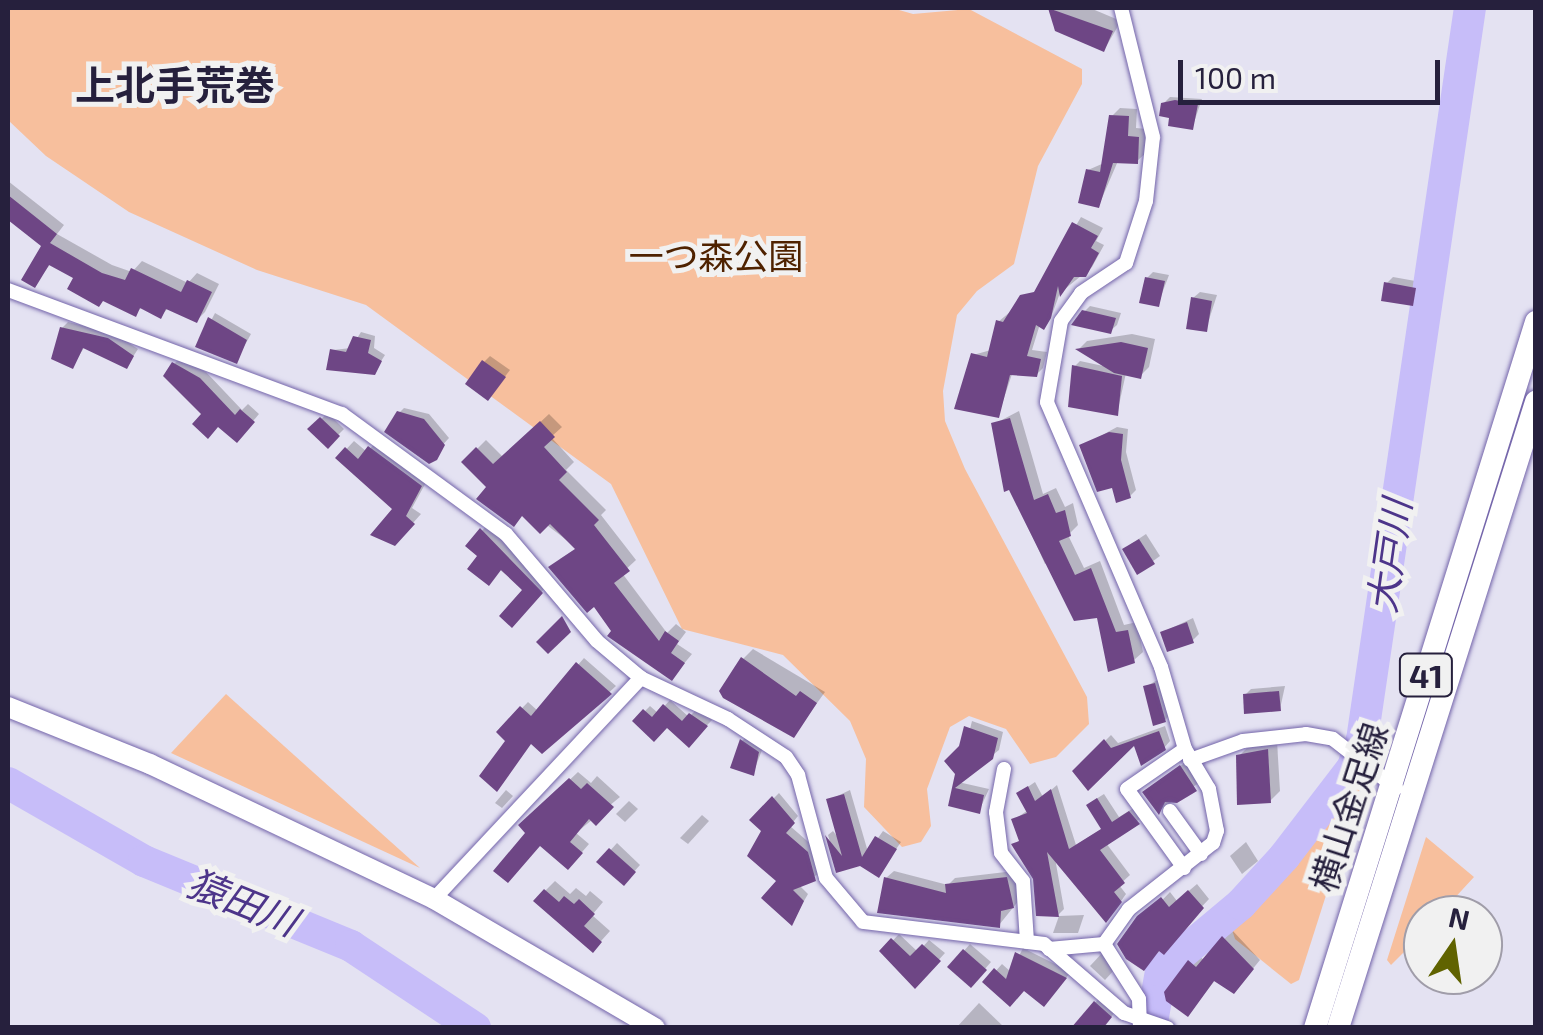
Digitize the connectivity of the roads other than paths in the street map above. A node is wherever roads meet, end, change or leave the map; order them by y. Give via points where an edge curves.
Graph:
1 (1121, 8) edge
2 (8, 290) edge
3 (1536, 322) edge
4 (1536, 402) edge
5 (641, 678) junction
6 (8, 708) edge
7 (1188, 755) junction
8 (1004, 769) dead end
9 (1392, 785) junction
10 (1411, 802) junction
11 (1170, 812) dead end
12 (1201, 854) junction
13 (1184, 868) junction
14 (434, 899) junction
15 (1026, 942) junction
16 (1104, 944) junction
17 (1050, 949) junction
18 (1141, 1022) edge
19 (655, 1028) edge
20 (1166, 1028) edge
21 (1314, 1028) edge
22 (1338, 1028) edge

1 - 7 street via 1153,137 1146,201 1126,263 1081,293 1061,321 1047,402 1162,667
2 - 5 street via 342,414 506,534 597,642
3 - 9 main road, 横山金足線 / 41
4 - 10 main road, 横山金足線 / 41
5 - 14 street
5 - 15 street via 740,726 786,757 798,775 826,878 863,922
6 - 14 street via 150,764
7 - 9 street via 1306,734 1345,748
7 - 12 street via 1216,808 1213,843
7 - 13 street via 1127,789
8 - 15 street via 996,812 1001,853 1022,881
9 - 10 street
9 - 21 main road, 横山金足線 / 41
10 - 22 main road, 横山金足線 / 41
11 - 12 street
12 - 13 street
13 - 16 street via 1128,909
14 - 19 street
15 - 17 street
16 - 17 street
16 - 18 street via 1140,999
17 - 18 street
18 - 20 street

